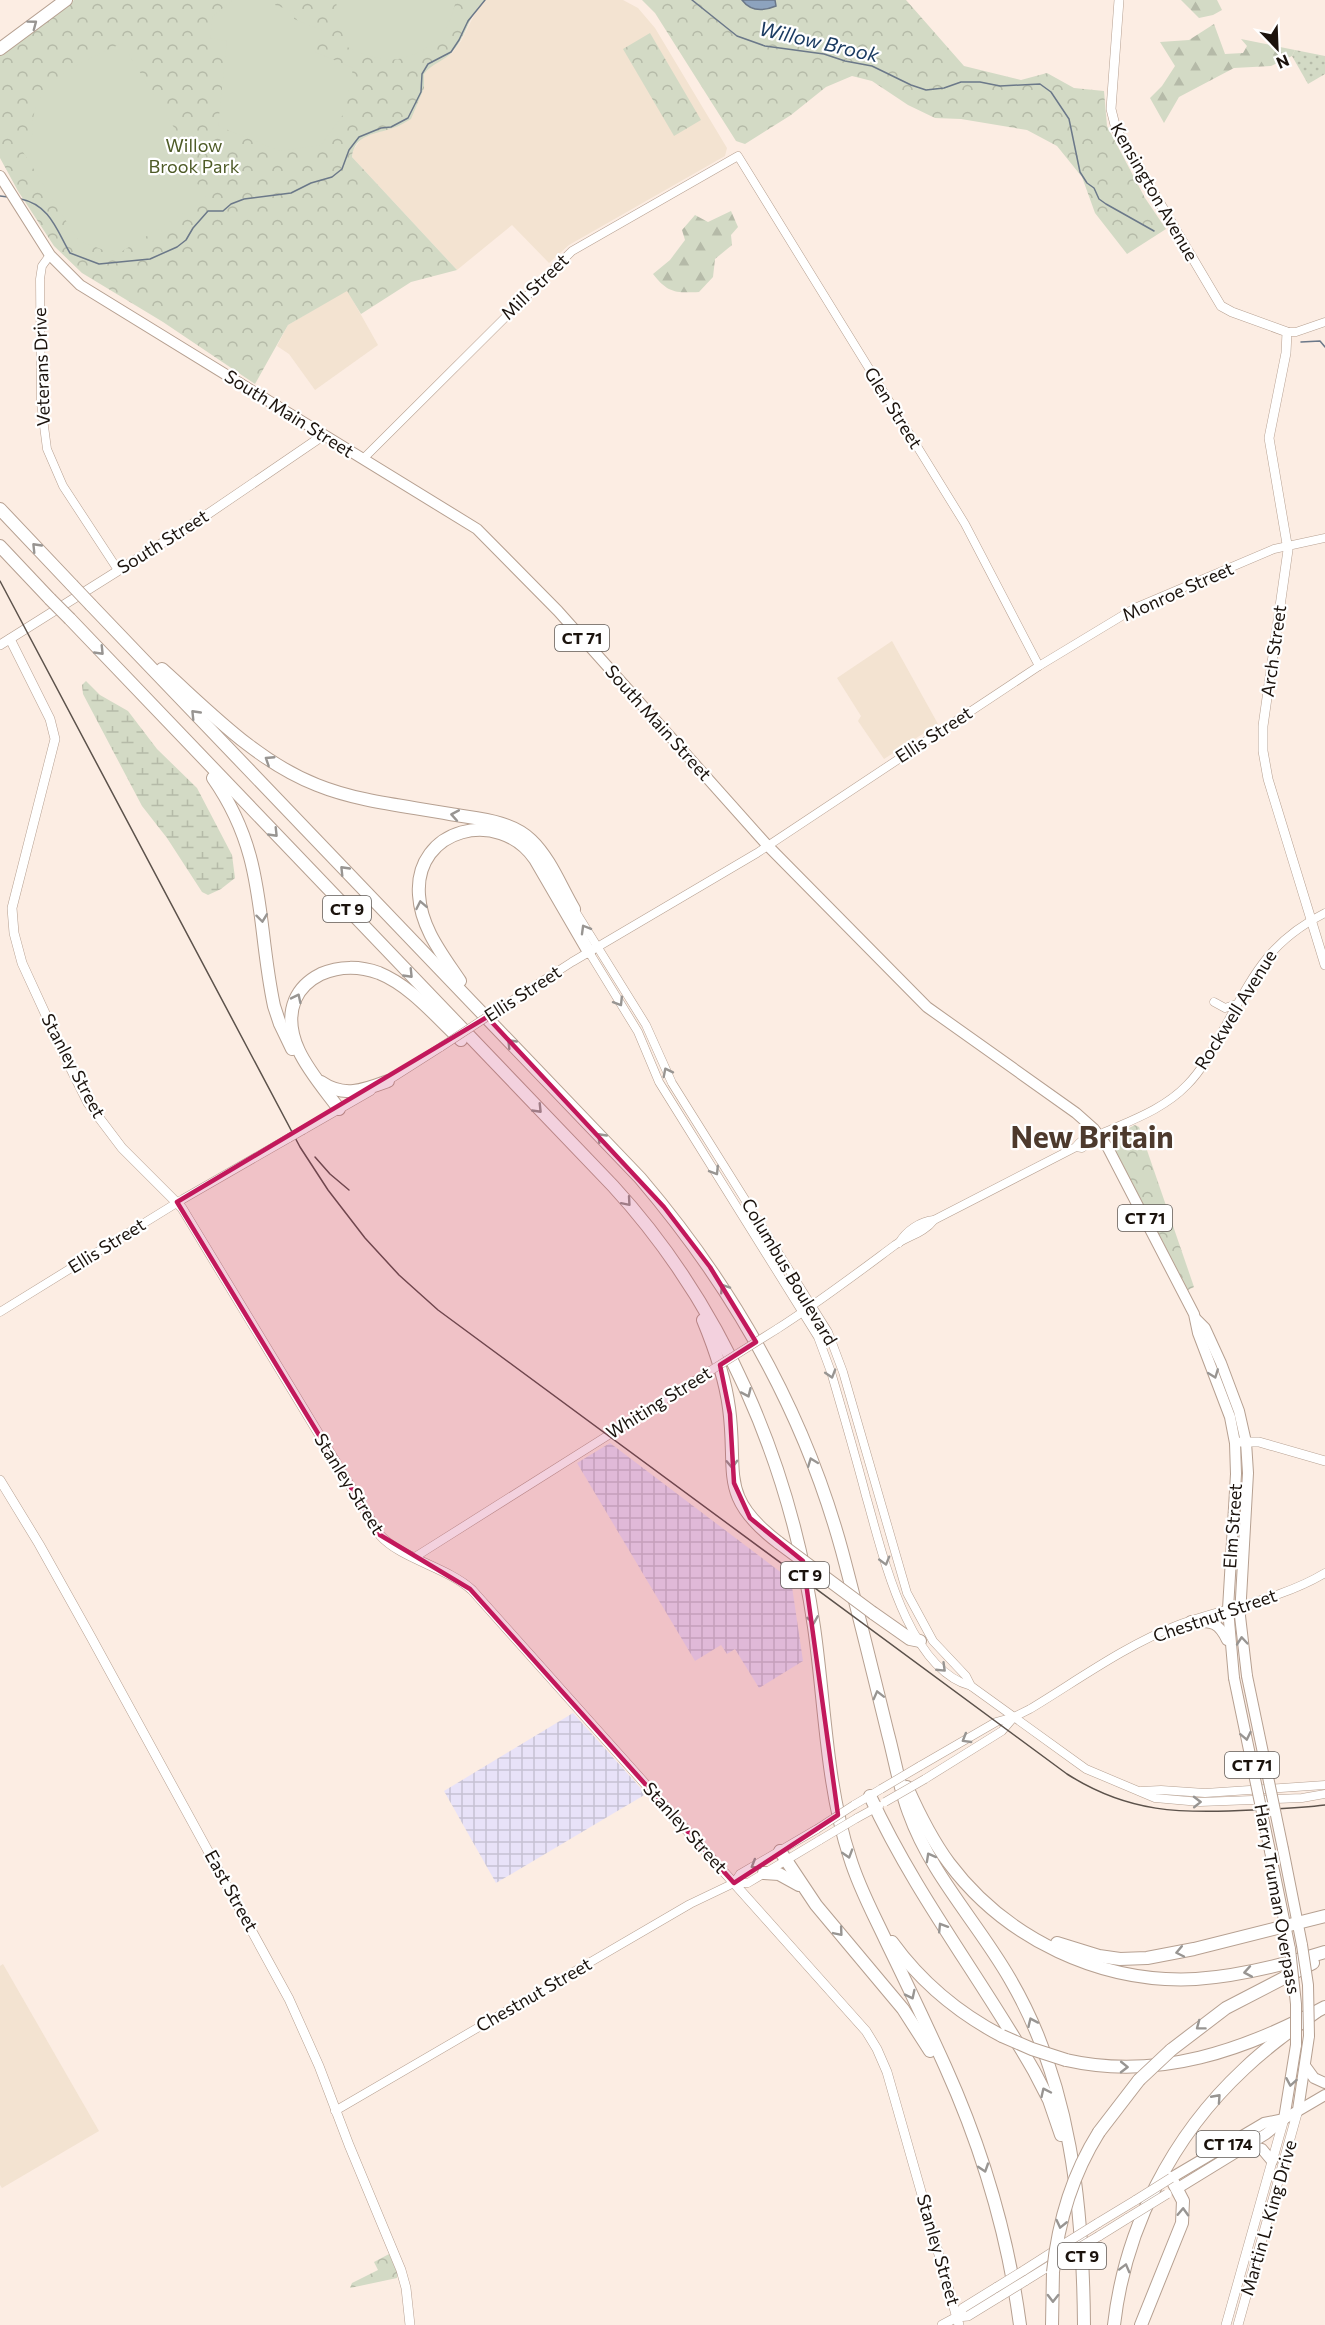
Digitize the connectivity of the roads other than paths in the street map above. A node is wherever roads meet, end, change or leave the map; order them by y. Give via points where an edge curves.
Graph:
1 (66, 0) edge
2 (1119, 0) edge
3 (0, 49) edge
4 (738, 156) joint
5 (5, 184) edge
6 (50, 255) junction
7 (1325, 322) edge
8 (1287, 332) junction
9 (322, 434) junction
10 (363, 459) junction
11 (0, 510) edge
12 (1325, 538) edge
13 (1288, 545) junction
14 (0, 546) edge
15 (118, 570) junction
16 (121, 636) junction
17 (9, 639) junction
18 (0, 645) edge
19 (1039, 666) junction
20 (190, 745) junction
21 (767, 845) junction
22 (574, 909) joint
23 (1325, 913) edge
24 (1311, 920) junction
25 (593, 950) junction
26 (1325, 965) edge
27 (1214, 1002) dead end
28 (1239, 1003) junction
29 (475, 1005) junction
30 (300, 1054) junction
31 (504, 1074) junction
32 (318, 1080) junction
33 (388, 1081) junction
34 (686, 1104) junction
35 (339, 1109) junction
36 (676, 1110) junction
37 (1099, 1135) junction
38 (177, 1202) junction
39 (690, 1286) junction
40 (813, 1306) junction
41 (0, 1312) edge
42 (803, 1312) junction
43 (1241, 1442) junction
44 (1325, 1461) edge
45 (0, 1480) edge
46 (1236, 1487) junction
47 (1246, 1505) junction
48 (415, 1557) junction
49 (1325, 1573) edge
50 (1240, 1606) junction
51 (1228, 1609) junction
52 (1191, 1621) junction
53 (925, 1639) junction
54 (1230, 1645) junction
55 (1014, 1717) junction
56 (893, 1751) junction
57 (1325, 1785) edge
58 (1288, 1787) junction
59 (1140, 1791) junction
60 (1325, 1794) edge
61 (1293, 1798) junction
62 (878, 1799) junction
63 (783, 1856) junction
64 (764, 1873) junction
65 (734, 1883) junction
66 (805, 1890) junction
67 (973, 1890) junction
68 (873, 1913) junction
69 (1325, 1916) edge
70 (1292, 1925) junction
71 (1325, 1952) edge
72 (1325, 1957) edge
73 (1320, 2010) edge
74 (1306, 2067) junction
75 (1325, 2083) edge
76 (1325, 2094) edge
77 (1299, 2110) junction
78 (336, 2111) junction
79 (1284, 2119) junction
80 (970, 2128) junction
81 (1248, 2145) junction
82 (1272, 2161) junction
83 (1173, 2183) junction
84 (1076, 2188) junction
85 (1024, 2276) junction
86 (958, 2321) edge
87 (410, 2325) edge
88 (942, 2325) edge
89 (1020, 2325) edge
90 (1052, 2325) edge
91 (1084, 2325) edge
92 (1114, 2325) edge
93 (1141, 2325) edge
94 (1226, 2325) edge
95 (1238, 2325) edge

3 -> 1 highway
2 - 8 main road, Kensington Avenue via 1112,119 1221,306
4 - 10 street, Mill Street via 572,251
4 - 19 street, Glen Street via 965,524
5 - 6 main road, South Main Street / CT 71
6 - 9 main road, South Main Street / CT 71 via 86,289
6 - 15 street, Veterans Drive via 42,266 40,279 45,439 63,486
7 - 8 street
8 - 13 main road, Arch Street via 1269,438
9 - 10 main road, South Main Street / CT 71
9 - 15 main road, South Street via 202,518
10 - 21 main road, South Main Street / CT 71 via 484,536 558,611
16 -> 11 highway, CT 9, bridge
12 - 13 street, Monroe Street
13 - 19 street, Monroe Street via 1135,608
13 - 24 main road, Arch Street via 1263,747 1269,783
14 -> 20 highway, CT 9, bridge
15 - 17 main road, South Street
22 -> 16 highway via 540,850 515,828 353,796 303,779 252,748
29 -> 16 highway, CT 9
17 - 18 main road, South Street
17 - 38 main road, Stanley Street via 50,719 55,739 14,900 18,954 88,1103 122,1148
19 - 21 street, Ellis Street
20 -> 30 highway via 225,796 248,845 259,889 275,1010 289,1043
20 -> 31 highway, CT 9
21 - 25 street, Ellis Street
21 - 37 main road, South Main Street / CT 71 via 935,1014 1076,1113
25 -> 22 street, Columbus Boulevard
23 - 24 street, Rockwell Avenue
24 - 26 main road, Arch Street
24 - 28 street, Rockwell Avenue via 1269,954
29 -> 25 highway via 434,942 419,898 420,879 428,859 454,835 489,829 511,836 525,846
25 - 33 street, Ellis Street, bridge
34 -> 25 street, Columbus Boulevard via 664,1069 646,1025
25 -> 36 street, Columbus Boulevard
27 - 28 street via 1226,1008
28 - 37 street, Rockwell Avenue via 1208,1059 1184,1088 1156,1108
56 -> 29 highway, CT 9 via 832,1517 793,1417 753,1336 710,1267 664,1207
30 -> 31 highway via 291,1022 299,992 319,975 356,968 380,974 403,987 483,1061
30 - 32 highway
31 -> 39 highway, CT 9 via 623,1197
32 - 33 highway via 348,1092
32 - 35 highway
33 - 35 street, Ellis Street
34 - 36 street
34 - 40 street, Columbus Boulevard
35 - 38 street, Ellis Street, bridge
36 -> 42 street, Columbus Boulevard
37 - 40 street, Whiting Street via 1082,1140 1076,1147 926,1221
37 - 43 main road, CT 71 via 1205,1338
38 - 41 street, Ellis Street
38 - 48 main road, Stanley Street via 374,1526 387,1542
39 -> 53 highway, bridge via 724,1378 732,1473 736,1493 750,1518 908,1638
39 -> 68 highway, CT 9 via 746,1390 791,1515 812,1612 838,1812 853,1868
40 - 42 street, Whiting Street
40 - 53 street, Columbus Boulevard via 837,1354 904,1584
42 - 48 street, Whiting Street, bridge
42 -> 53 street, Columbus Boulevard via 829,1365 894,1591 902,1610
43 - 44 main road via 1262,1442
43 - 46 main road, Elm Street / CT 71
43 - 47 main road, Elm Street / CT 71 via 1248,1465
45 - 78 main road, East Street via 92,1637 276,1975 310,2044
46 - 47 main road
46 - 51 main road, Elm Street / CT 71
47 - 50 main road, Elm Street / CT 71
48 - 65 main road, Stanley Street via 473,1591
49 - 50 street, Chestnut Street via 1290,1590
50 - 51 street, Chestnut Street
70 -> 50 main road, Harry Truman Overpass / CT 71, bridge via 1283,1849 1247,1676
51 - 52 street, Chestnut Street
51 - 54 main road, Harry Truman Overpass / CT 71
52 - 54 main road via 1218,1625
52 - 55 street, Chestnut Street via 1144,1641
53 - 55 street, Columbus Boulevard via 935,1660 951,1676
54 -> 70 main road, Harry Truman Overpass / CT 71, bridge via 1270,1851
55 - 59 street, Columbus Boulevard via 1090,1771
55 -> 62 street, Chestnut Street, bridge via 996,1722 920,1766
55 - 62 street, Chestnut Street, bridge via 1002,1731 925,1779
56 - 67 highway via 933,1839
84 -> 56 highway, CT 9 via 1064,2114 1041,2041 1010,1979 918,1836 905,1803
57 - 58 street, Columbus Boulevard
58 - 59 street, Columbus Boulevard via 1205,1793
58 - 61 street
59 -> 61 street, Columbus Boulevard via 1181,1802
60 - 61 street, Columbus Boulevard
62 - 63 street, Chestnut Street, bridge via 857,1818
62 - 63 street, Chestnut Street, bridge via 854,1805
84 -> 62 highway via 1040,2082 895,1848
63 - 64 street, Chestnut Street
63 -> 65 street, Chestnut Street via 740,1874
63 - 66 highway
64 - 65 street, Chestnut Street via 747,1883
64 - 66 highway via 784,1876
65 - 78 street, Chestnut Street via 694,1901
65 - 86 main road, Stanley Street via 877,2049
66 -> 80 highway via 909,2017 934,2056
70 -> 67 highway via 1167,1955 1114,1958 1074,1949 1045,1937
71 -> 67 highway via 1212,1978 1124,1974 1086,1963 1041,1942 1013,1925
68 -> 73 highway, bridge via 925,1982 961,2012 1002,2036 1066,2060 1125,2067 1186,2062 1231,2049
68 -> 80 highway, CT 9
69 - 70 highway
70 - 74 main road, Harry Truman Overpass / CT 71, bridge via 1302,1946 1309,1997
70 -> 79 main road, Harry Truman Overpass / CT 71, bridge via 1296,2045
72 -> 90 highway, bridge via 1226,2008 1171,2050 1139,2080 1099,2132 1078,2171 1058,2233
92 -> 73 highway via 1133,2241 1176,2150 1231,2082
74 - 75 main road
74 - 77 main road, Harry Truman Overpass / CT 71
76 - 77 main road
77 - 79 main road, CT 174
77 - 95 main road, Martin L. King Drive / CT 71
78 - 87 main road, East Street via 401,2270
79 - 81 main road, CT 174
79 - 82 main road, Martin L. King Drive / CT 71
79 - 83 main road, CT 174 via 1264,2123
80 -> 89 highway, CT 9 via 1001,2228
81 - 82 main road via 1262,2149
81 - 83 main road, CT 174
82 - 94 main road, Martin L. King Drive / CT 71
83 - 85 main road, CT 174, bridge via 1128,2218
83 - 85 main road, CT 174, bridge via 1098,2223
93 -> 83 highway via 1181,2226 1184,2205
84 - 91 highway, CT 9
85 - 86 main road, CT 174, bridge
86 - 88 main road, CT 174

